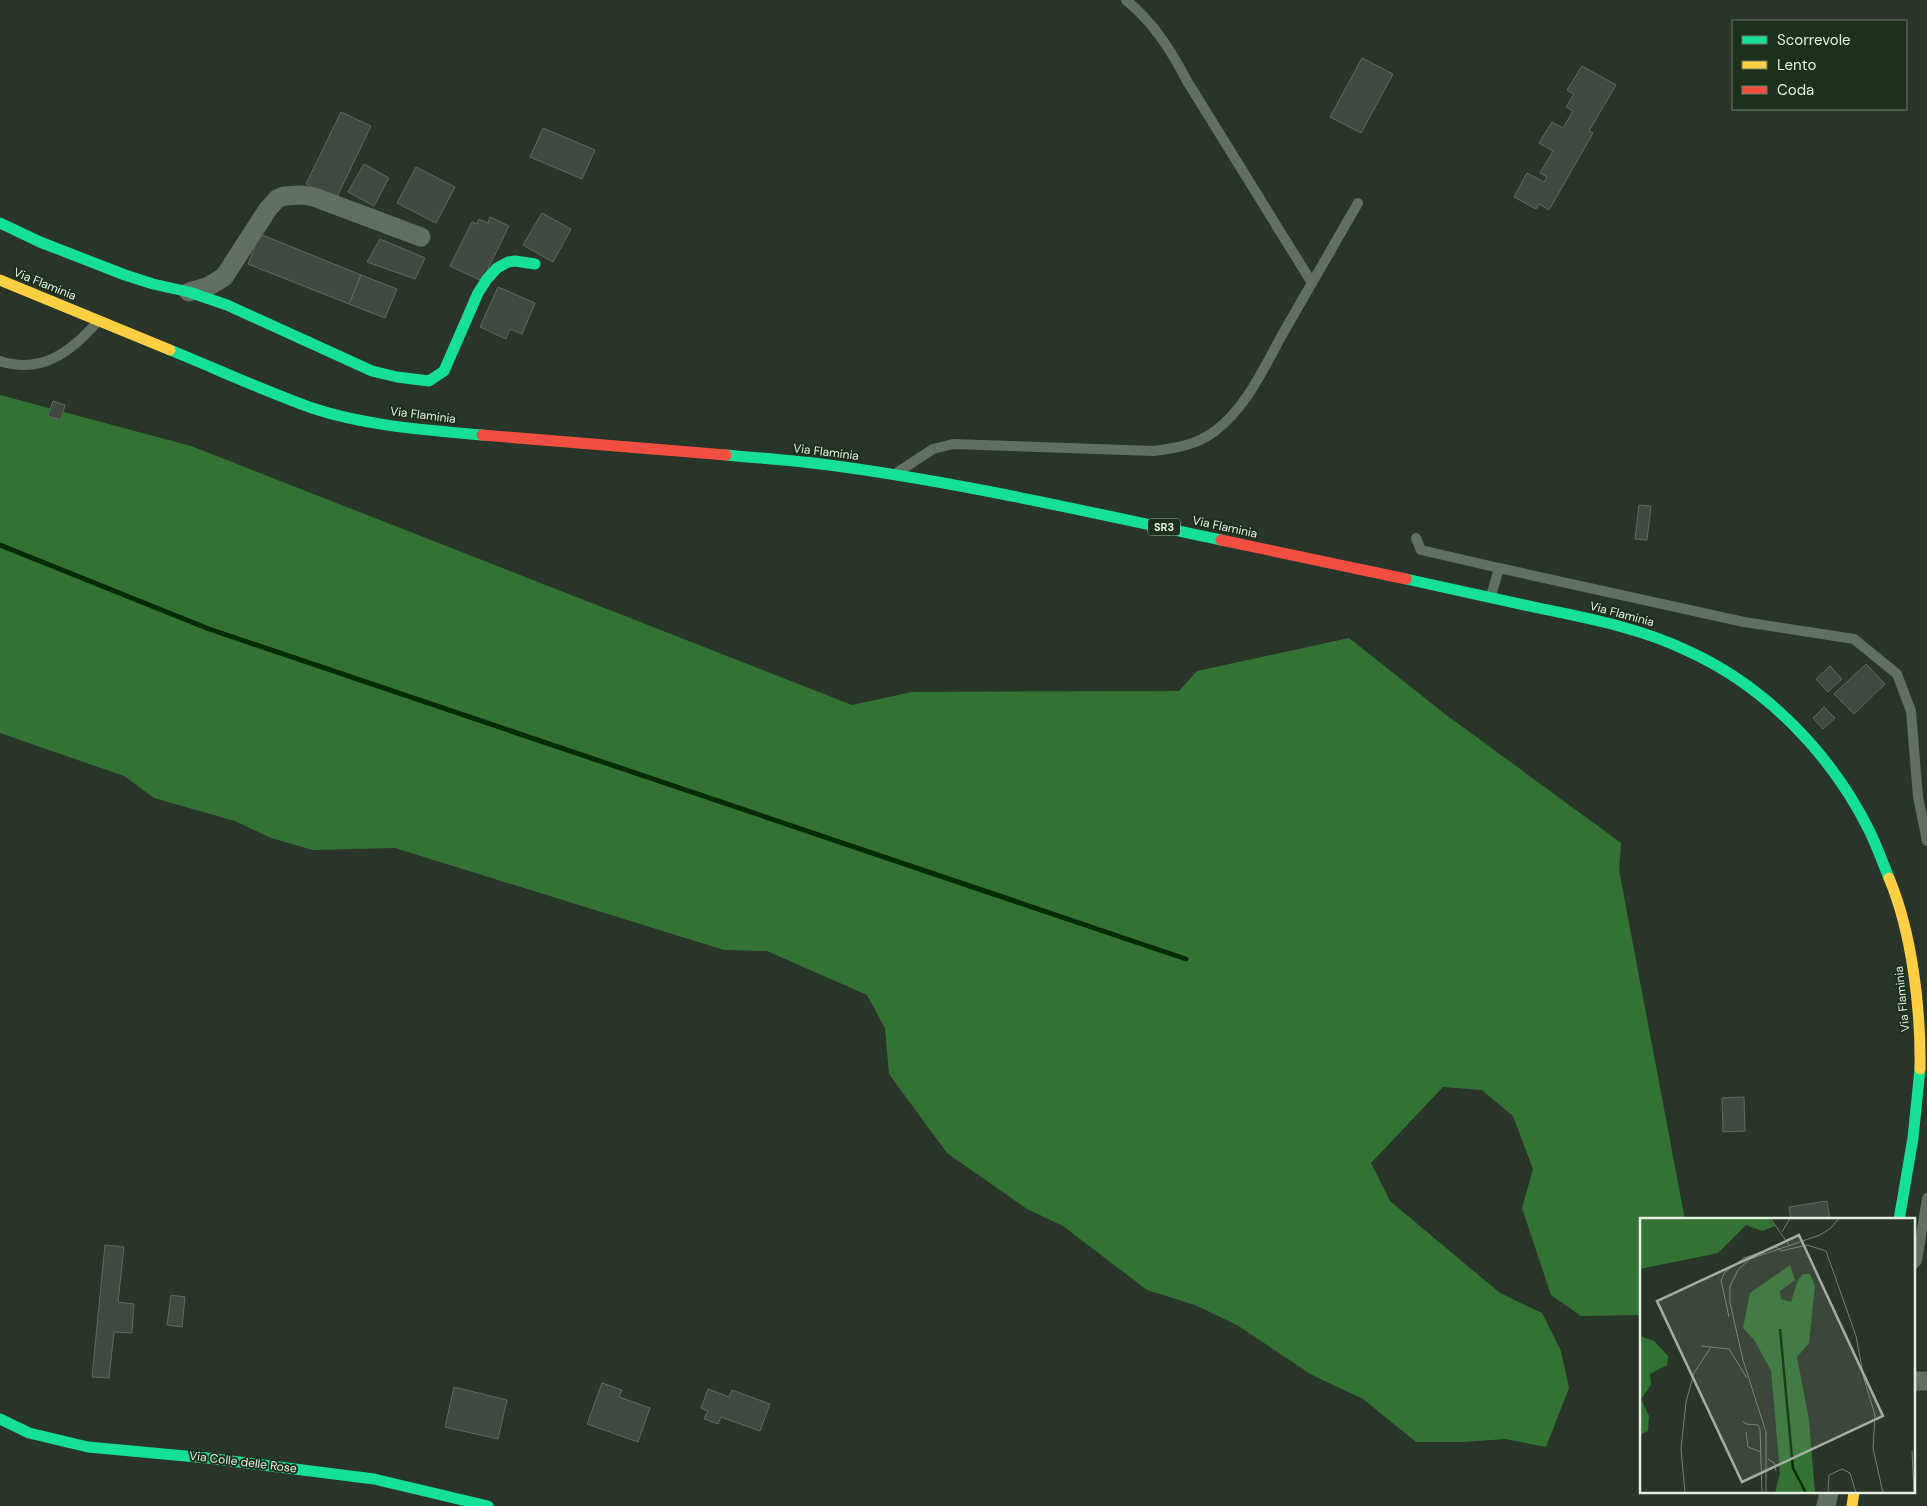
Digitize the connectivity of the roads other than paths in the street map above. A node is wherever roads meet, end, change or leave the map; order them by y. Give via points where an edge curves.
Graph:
1 (1126, 0) edge
2 (1358, 203) dead end
3 (0, 223) edge
4 (421, 237) dead end
5 (535, 264) dead end
6 (0, 280) edge
7 (1312, 283) junction
8 (189, 292) junction
9 (98, 320) junction
10 (0, 361) edge
11 (894, 475) junction
12 (1416, 538) dead end
13 (1499, 568) junction
14 (1490, 597) junction
15 (1927, 841) edge
16 (1927, 1198) edge
17 (1900, 1218) edge
18 (1914, 1264) edge
19 (1914, 1381) edge
20 (1927, 1381) edge
21 (0, 1419) edge
22 (488, 1506) edge

1 - 7 lane via 1169,47
2 - 7 lane
3 - 8 main road via 125,275
4 - 8 street via 314,197 284,196 268,209 224,277
5 - 8 main road via 509,261 494,271 476,299 448,364 440,375 429,381 372,371 227,305
6 - 9 main road, Via Flaminia / SR3
7 - 11 lane via 1244,400 1215,431 1198,441 1179,448 1154,451 953,444 933,449
9 - 10 lane via 70,349 49,360 26,365
9 - 11 main road, Via Flaminia / SR3 via 314,408 366,422 435,431 781,460
11 - 14 main road, Via Flaminia / SR3 via 1067,507
12 - 13 lane via 1421,550
13 - 14 lane
13 - 15 lane via 1744,622 1854,639 1897,674 1911,711 1918,797
14 - 17 main road, Via Flaminia / SR3 via 1620,626 1699,655 1766,699 1800,730 1836,772 1885,864 1903,918 1916,985 1920,1056 1918,1091
16 - 18 lane via 1917,1262
19 - 20 street
21 - 22 main road, Via Colle delle Rose via 29,1433 88,1447 374,1479

